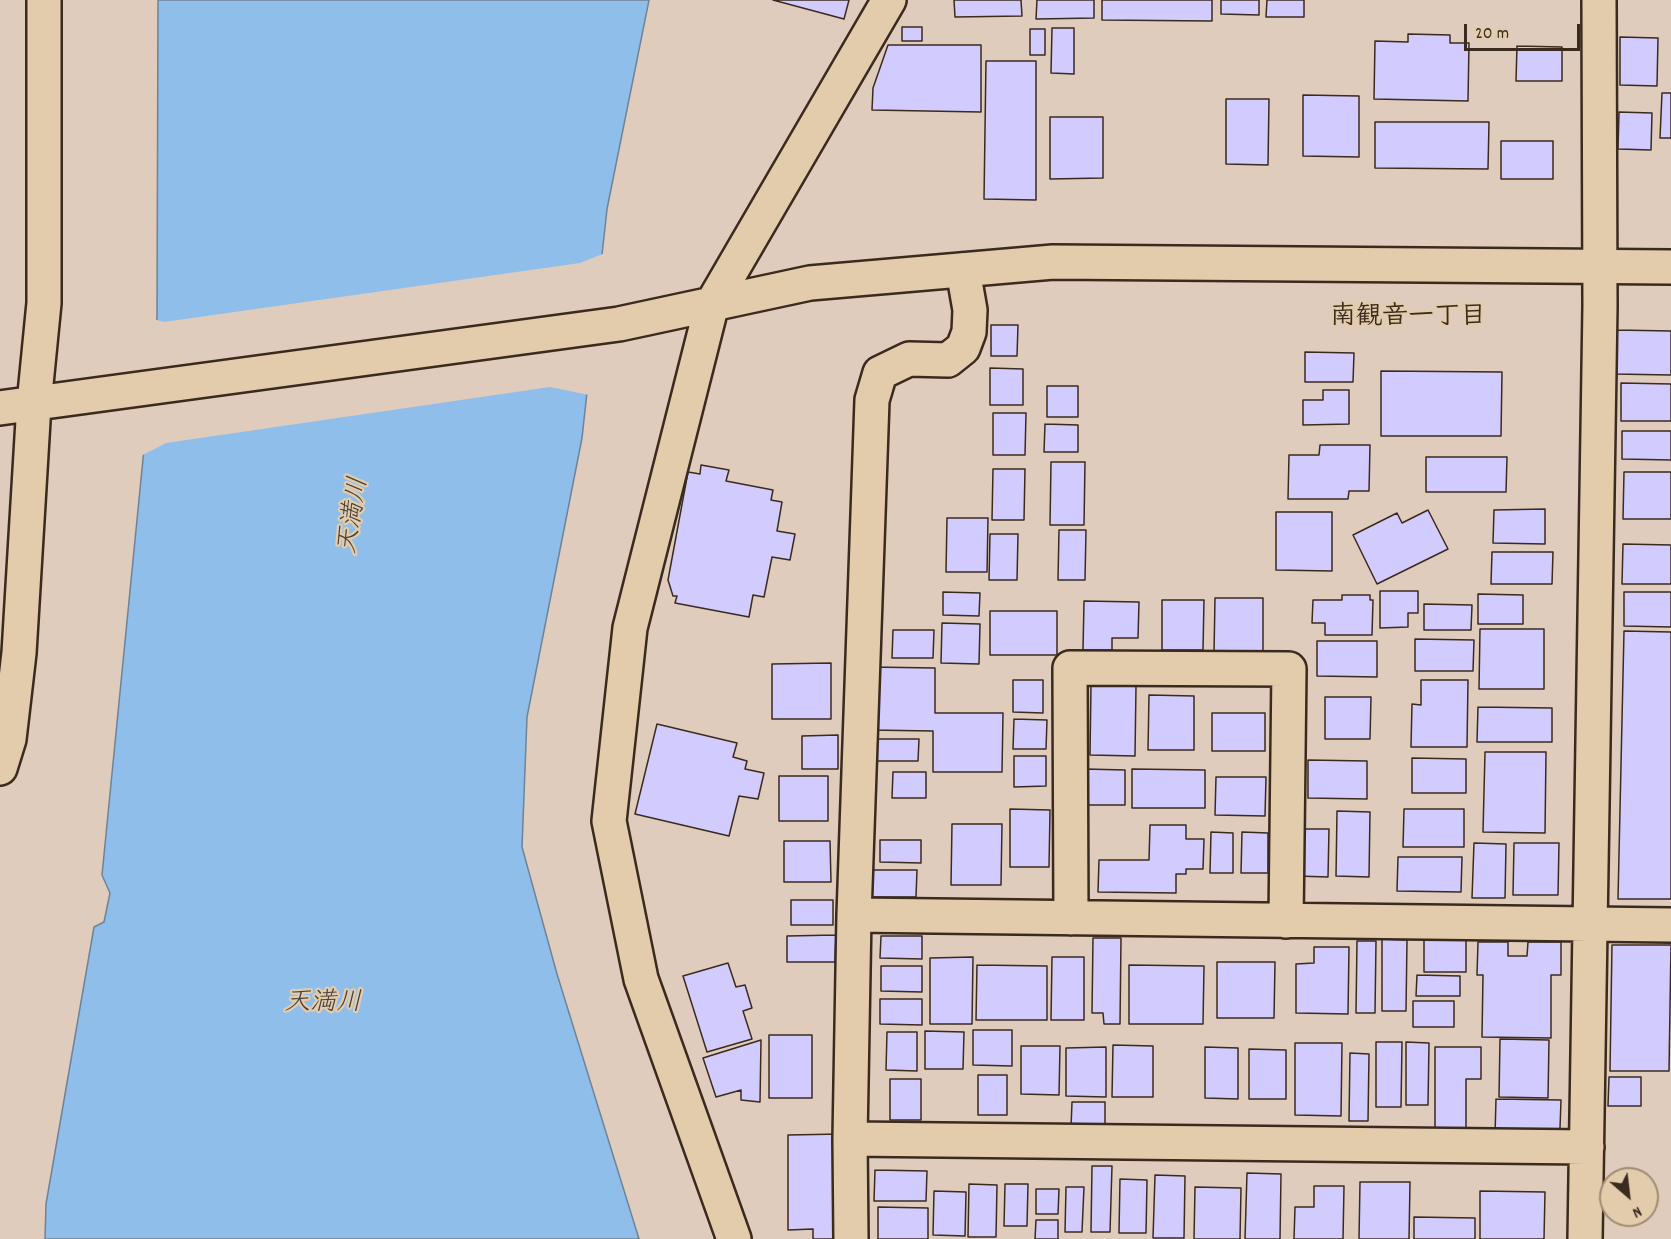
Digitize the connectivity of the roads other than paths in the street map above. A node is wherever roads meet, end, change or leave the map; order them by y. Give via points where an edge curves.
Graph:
1 (44, 0) edge
2 (889, 0) edge
3 (1599, 0) edge
4 (1600, 266) junction
5 (1671, 267) edge
6 (963, 270) junction
7 (712, 304) junction
8 (33, 404) junction
9 (0, 408) edge
10 (0, 768) edge
11 (854, 915) junction
12 (1071, 918) junction
13 (1286, 921) junction
14 (1590, 925) junction
15 (1671, 925) edge
16 (850, 1139) junction
17 (1587, 1147) junction
18 (734, 1239) edge
19 (851, 1239) edge
20 (1585, 1239) edge

1 - 8 street via 44,303
2 - 7 street
3 - 4 street
4 - 5 street
4 - 6 street via 1053,262
4 - 14 street
6 - 7 street via 810,283
6 - 11 street via 970,310 969,332 963,348 948,360 909,358 880,373 872,400
7 - 8 street via 631,322
7 - 18 street via 630,628 609,821 641,979
8 - 9 street
8 - 10 street via 19,653 9,739
11 - 12 street
11 - 16 street
12 - 13 street
12 - 13 street via 1070,668 1289,669
13 - 14 street
14 - 15 street
14 - 17 street
16 - 17 street
16 - 19 street
17 - 20 street

